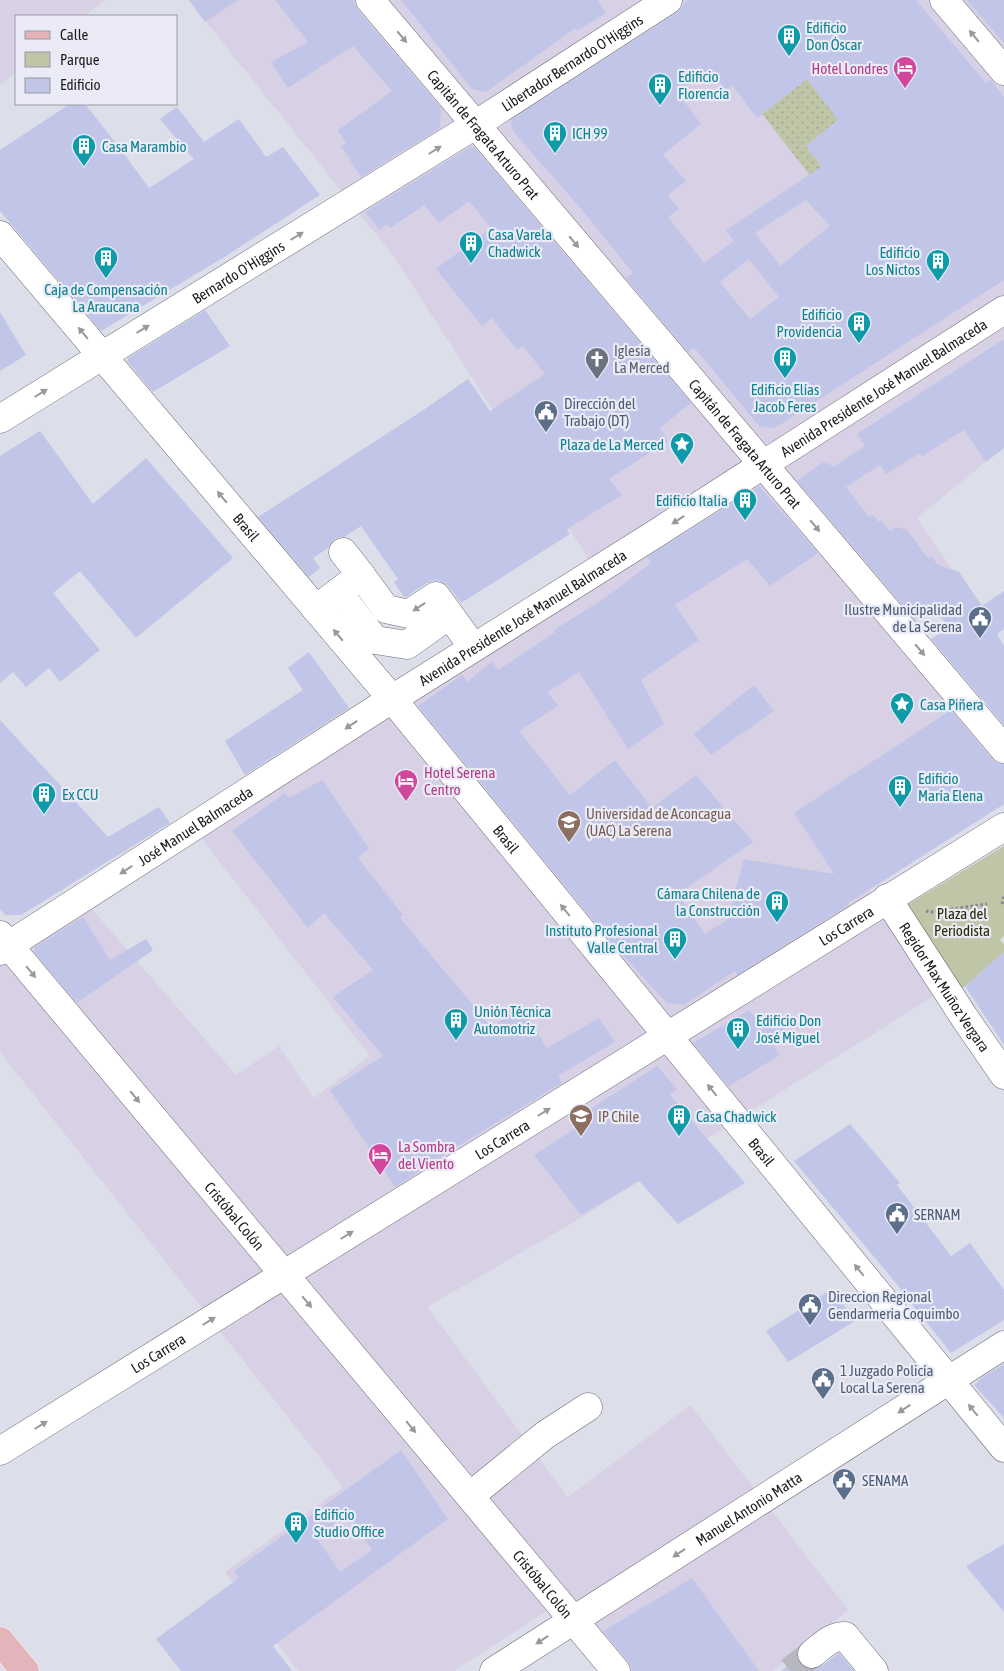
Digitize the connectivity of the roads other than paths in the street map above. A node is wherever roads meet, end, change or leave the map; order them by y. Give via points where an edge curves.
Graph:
1 (370, 0) edge
2 (668, 0) edge
3 (944, 0) edge
4 (1004, 71) edge
5 (475, 125) junction
6 (0, 234) edge
7 (1004, 310) edge
8 (102, 354) junction
9 (0, 418) edge
10 (763, 465) junction
11 (343, 552) dead end
12 (361, 575) junction
13 (338, 592) junction
14 (316, 609) junction
15 (449, 614) junction
16 (387, 642) junction
17 (473, 647) junction
18 (367, 669) junction
19 (402, 692) junction
20 (1004, 749) edge
21 (1004, 827) edge
22 (893, 907) junction
23 (3, 944) edge
24 (667, 1035) junction
25 (1004, 1075) edge
26 (283, 1274) junction
27 (1004, 1345) edge
28 (949, 1380) junction
29 (588, 1407) dead end
30 (1004, 1448) edge
31 (0, 1451) edge
32 (470, 1496) junction
33 (573, 1620) junction
34 (0, 1641) edge
35 (812, 1654) tunnel mouth
36 (25, 1671) edge
37 (494, 1671) edge
38 (616, 1671) edge
39 (874, 1671) edge

1 -> 5 street, Capitán de Fragata Arturo Prat
2 - 5 street, Libertador Bernardo O'Higgins
4 -> 3 street
8 -> 5 street, Bernardo O'Higgins
5 -> 10 street, Capitán de Fragata Arturo Prat
8 -> 6 street, Brasil
7 - 10 street, Avenida Presidente José Manuel Balmaceda
9 -> 8 street, Bernardo O'Higgins
14 -> 8 street, Brasil
10 -> 17 street, Avenida Presidente José Manuel Balmaceda
10 -> 20 street, Capitán de Fragata Arturo Prat
11 - 12 street
12 - 13 street
15 -> 12 street via 436,596 410,614 386,609
13 - 14 street
13 - 16 street
18 -> 14 street, Brasil
15 - 16 street via 406,646
15 - 17 street
16 - 18 street
16 - 19 street
17 - 19 street, Avenida Presidente José Manuel Balmaceda
18 - 19 street, Brasil
19 -> 23 street, José Manuel Balmaceda
24 -> 19 street, Brasil
21 - 22 street, Los Carrera
22 - 24 street, Los Carrera
22 - 25 street, Regidor Max Muñoz Vergara
23 -> 26 street, Cristóbal Colón
26 -> 24 street, Los Carrera
28 -> 24 street, Brasil
31 -> 26 street, Los Carrera
26 -> 32 street, Cristóbal Colón
27 - 28 street, Manuel Antonio Matta
30 -> 28 street, Brasil
28 -> 33 street, Manuel Antonio Matta
29 - 32 street via 545,1435
32 - 33 street, Cristóbal Colón
33 -> 37 street, Manuel Antonio Matta
33 - 38 street, Cristóbal Colón
34 - 36 main road
35 - 39 street via 833,1638 845,1636

